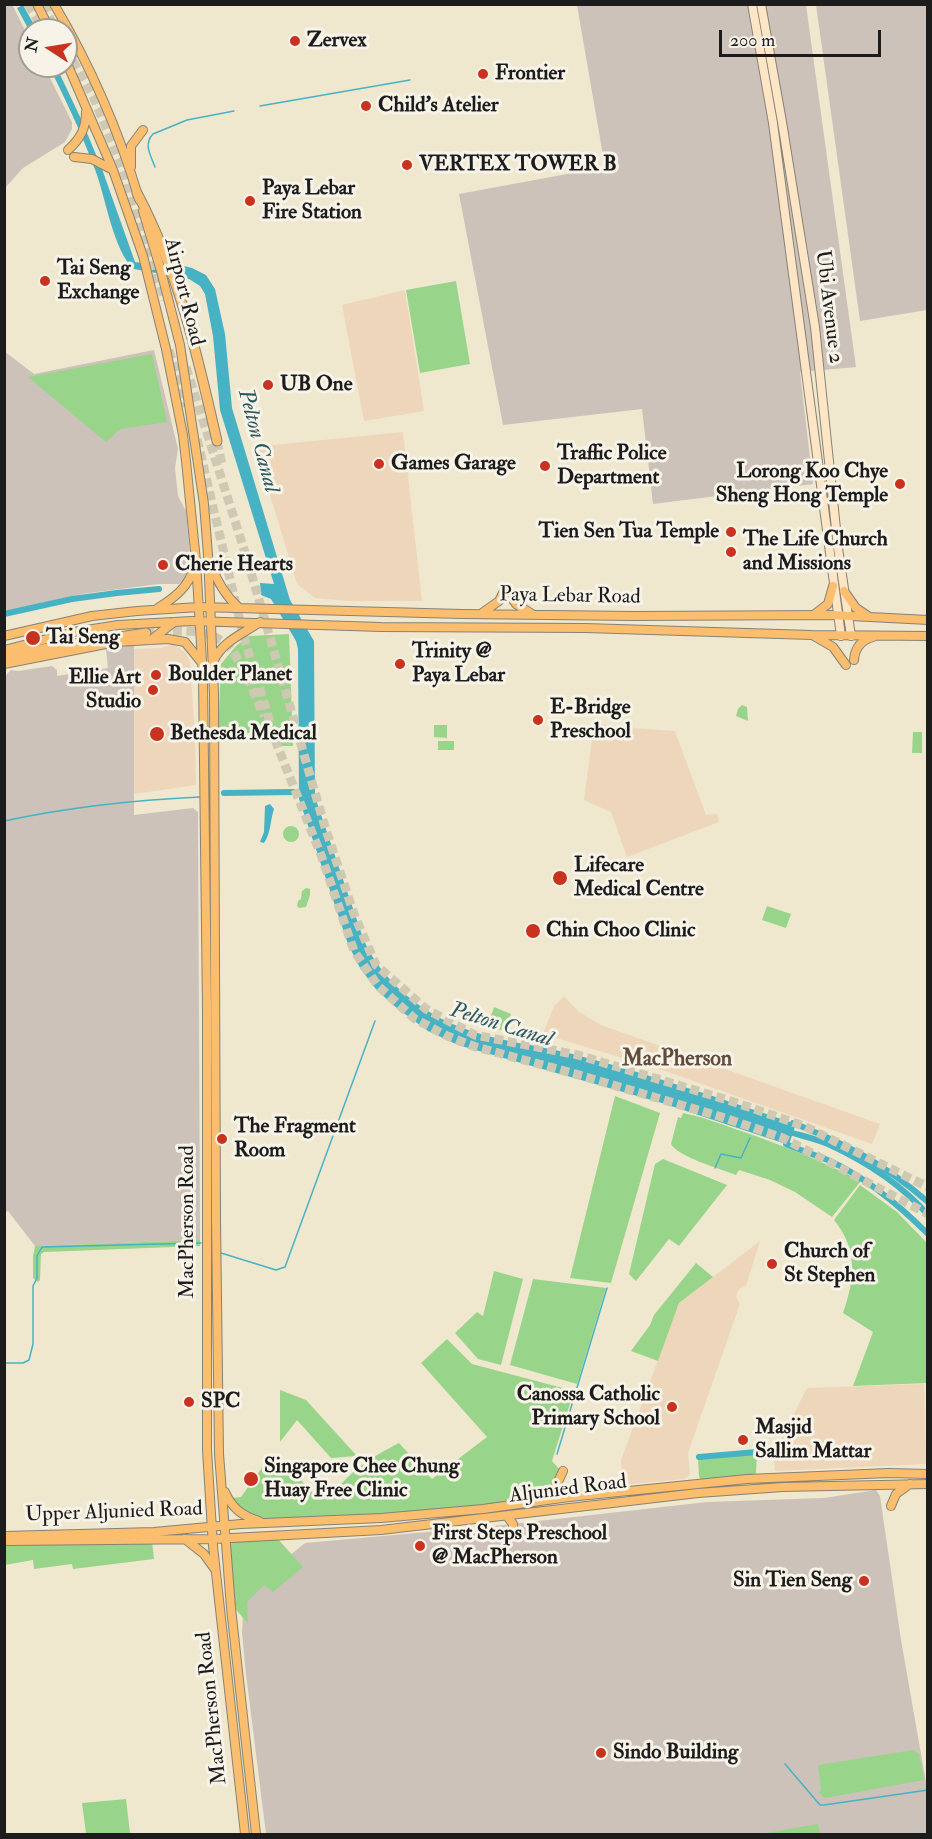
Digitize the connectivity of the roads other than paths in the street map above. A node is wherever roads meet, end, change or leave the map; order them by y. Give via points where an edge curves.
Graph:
1 (35, 4) edge
2 (54, 4) edge
3 (752, 4) edge
4 (761, 4) edge
5 (44, 18) edge
6 (73, 78) edge
7 (86, 107) junction
8 (143, 130) dead end
9 (113, 170) junction
10 (132, 178) junction
11 (137, 193) junction
12 (217, 441) tunnel mouth
13 (208, 555) junction
14 (196, 561) junction
15 (833, 586) junction
16 (844, 591) junction
17 (199, 607) junction
18 (212, 607) junction
19 (239, 608) junction
20 (157, 609) junction
21 (481, 614) junction
22 (532, 614) junction
23 (812, 615) junction
24 (837, 616) junction
25 (848, 616) junction
26 (868, 616) junction
27 (927, 620) edge
28 (199, 621) junction
29 (212, 621) junction
30 (174, 622) junction
31 (260, 622) junction
32 (812, 635) junction
33 (4, 636) edge
34 (148, 636) junction
35 (841, 636) junction
36 (851, 636) junction
37 (880, 636) junction
38 (927, 636) edge
39 (4, 650) edge
40 (4, 657) edge
41 (213, 660) junction
42 (4, 664) edge
43 (202, 664) junction
44 (563, 1471) dead end
45 (927, 1474) edge
46 (222, 1483) junction
47 (910, 1484) junction
48 (927, 1484) edge
49 (545, 1500) junction
50 (891, 1506) dead end
51 (507, 1515) junction
52 (271, 1523) junction
53 (225, 1526) junction
54 (212, 1527) junction
55 (513, 1532) dead end
56 (4, 1536) edge
57 (226, 1538) junction
58 (185, 1539) junction
59 (213, 1539) junction
60 (4, 1541) edge
61 (216, 1574) junction
62 (245, 1834) edge
63 (256, 1834) edge

1 - 5 main road
2 - 10 main road, Airport Road via 77,44
3 - 15 main road, Ubi Avenue 2 via 801,327
4 - 16 main road, Ubi Avenue 2 via 815,327
6 - 7 main road, Airport Road
7 - 9 main road, Airport Road
7 - 9 main road via 84,130 71,154
8 - 10 main road via 131,146
9 - 14 main road, Airport Road via 143,256 166,349 183,435
10 - 11 main road, Airport Road
11 - 12 highway via 150,217 185,313
11 - 13 main road, Airport Road via 180,345
13 - 18 main road, Airport Road
13 - 19 main road via 219,583
14 - 17 main road, Airport Road
14 - 20 main road via 185,586
15 - 23 main road via 828,604
15 - 24 main road, Ubi Avenue 2
16 - 25 main road, Ubi Avenue 2
16 - 26 main road via 856,608
17 - 18 main road, Paya Lebar Road
17 - 20 main road, Paya Lebar Road
17 - 28 main road, MacPherson Road
18 - 19 main road, Paya Lebar Road
18 - 29 main road, MacPherson Road
19 - 21 main road, Paya Lebar Road
20 - 33 main road, Paya Lebar Road via 92,616
21 - 22 main road, Paya Lebar Road
21 - 22 main road via 499,601 505,590 516,604
22 - 23 main road, Paya Lebar Road
23 - 24 main road, Paya Lebar Road
24 - 25 main road, Paya Lebar Road
24 - 35 main road, Ubi Avenue 2
25 - 26 main road, Paya Lebar Road
25 - 36 main road, Ubi Avenue 2
26 - 27 main road, Paya Lebar Road
28 - 29 main road, Paya Lebar Road
28 - 30 main road, Paya Lebar Road
28 - 43 main road, MacPherson Road
29 - 31 main road, Paya Lebar Road
29 - 41 main road, MacPherson Road
30 - 34 main road
30 - 39 main road, Paya Lebar Road via 74,632
31 - 32 main road, Paya Lebar Road
31 - 41 main road via 225,644
32 - 35 main road, Paya Lebar Road
32 - 37 main road via 850,663 865,640
34 - 40 highway
34 - 42 main road
34 - 43 main road via 185,642
35 - 36 main road, Paya Lebar Road
36 - 37 main road, Paya Lebar Road
37 - 38 main road, Paya Lebar Road
41 - 46 main road, MacPherson Road via 216,1266
43 - 54 main road, MacPherson Road via 207,1450
44 - 49 main road via 552,1495
45 - 49 main road, Aljunied Road via 765,1478
46 - 52 main road via 227,1498 239,1512
46 - 53 main road, MacPherson Road
47 - 48 main road, Aljunied Road
47 - 50 main road via 896,1494
47 - 51 main road, Aljunied Road via 698,1493
49 - 52 main road, Aljunied Road via 381,1518
51 - 55 main road
51 - 57 main road, Aljunied Road via 381,1530
52 - 53 main road, Aljunied Road
53 - 54 main road, Upper Aljunied Road
53 - 57 main road, MacPherson Road
54 - 56 main road, Upper Aljunied Road
54 - 59 main road, MacPherson Road
57 - 59 main road, Aljunied Road
57 - 63 main road, MacPherson Road
58 - 59 main road, Upper Aljunied Road
58 - 60 main road, Upper Aljunied Road
58 - 61 main road via 207,1558
59 - 61 main road, MacPherson Road
61 - 62 main road, MacPherson Road

